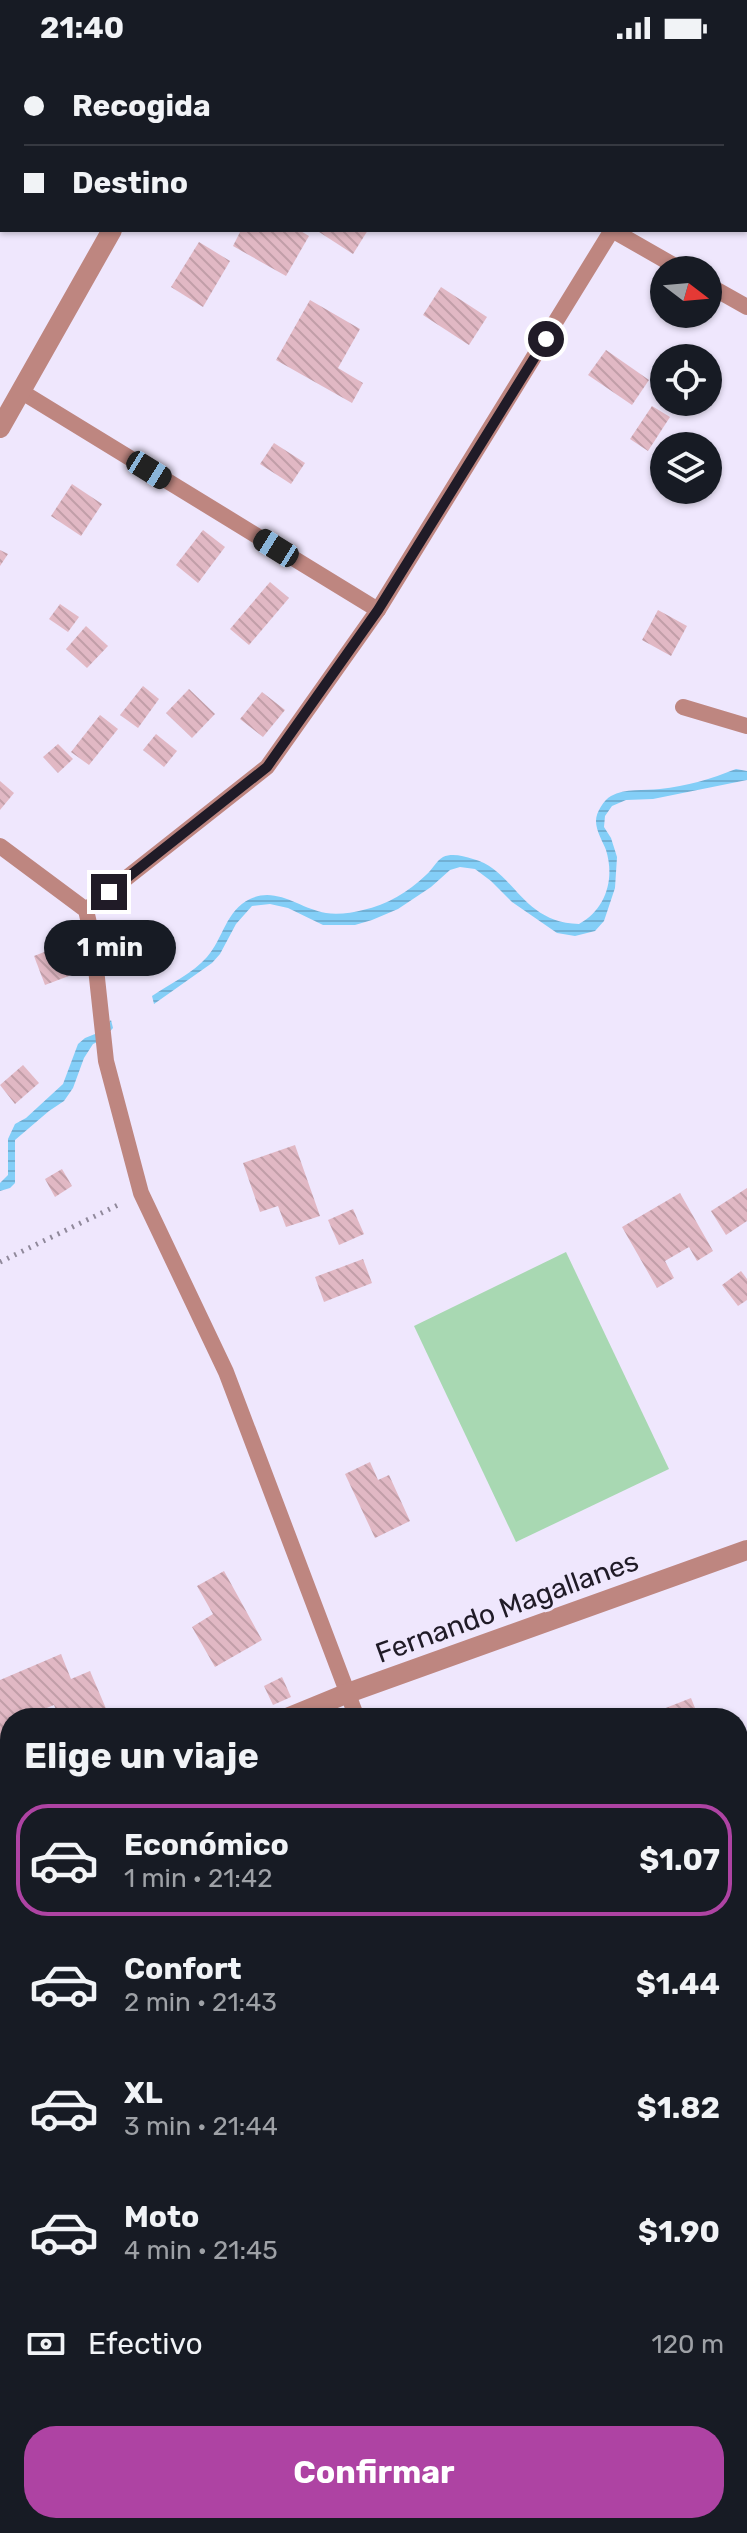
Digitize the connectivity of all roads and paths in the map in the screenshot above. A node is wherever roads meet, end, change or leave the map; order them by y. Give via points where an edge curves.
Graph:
1 (111, 232) edge
2 (611, 232) edge
3 (616, 232) edge
4 (658, 256) edge
5 (722, 293) edge
6 (747, 307) edge
7 (22, 392) junction
8 (0, 428) edge
9 (378, 610) junction
10 (683, 707) dead end
11 (747, 726) edge
12 (0, 846) edge
13 (86, 910) junction
14 (141, 1193) junction
15 (0, 1262) edge
16 (747, 1550) edge
17 (348, 1693) junction
18 (311, 1708) edge
19 (353, 1708) edge

1 - 7 street
2 - 9 lane
3 - 4 lane
5 - 6 lane
7 - 8 street
7 - 9 lane
9 - 13 lane via 267,767
10 - 11 lane
12 - 13 lane
13 - 14 lane via 106,1061
14 - 15 path
14 - 17 lane via 226,1372
16 - 17 street, Fernando Magallanes
17 - 18 street, Fernando Magallanes
17 - 19 lane

